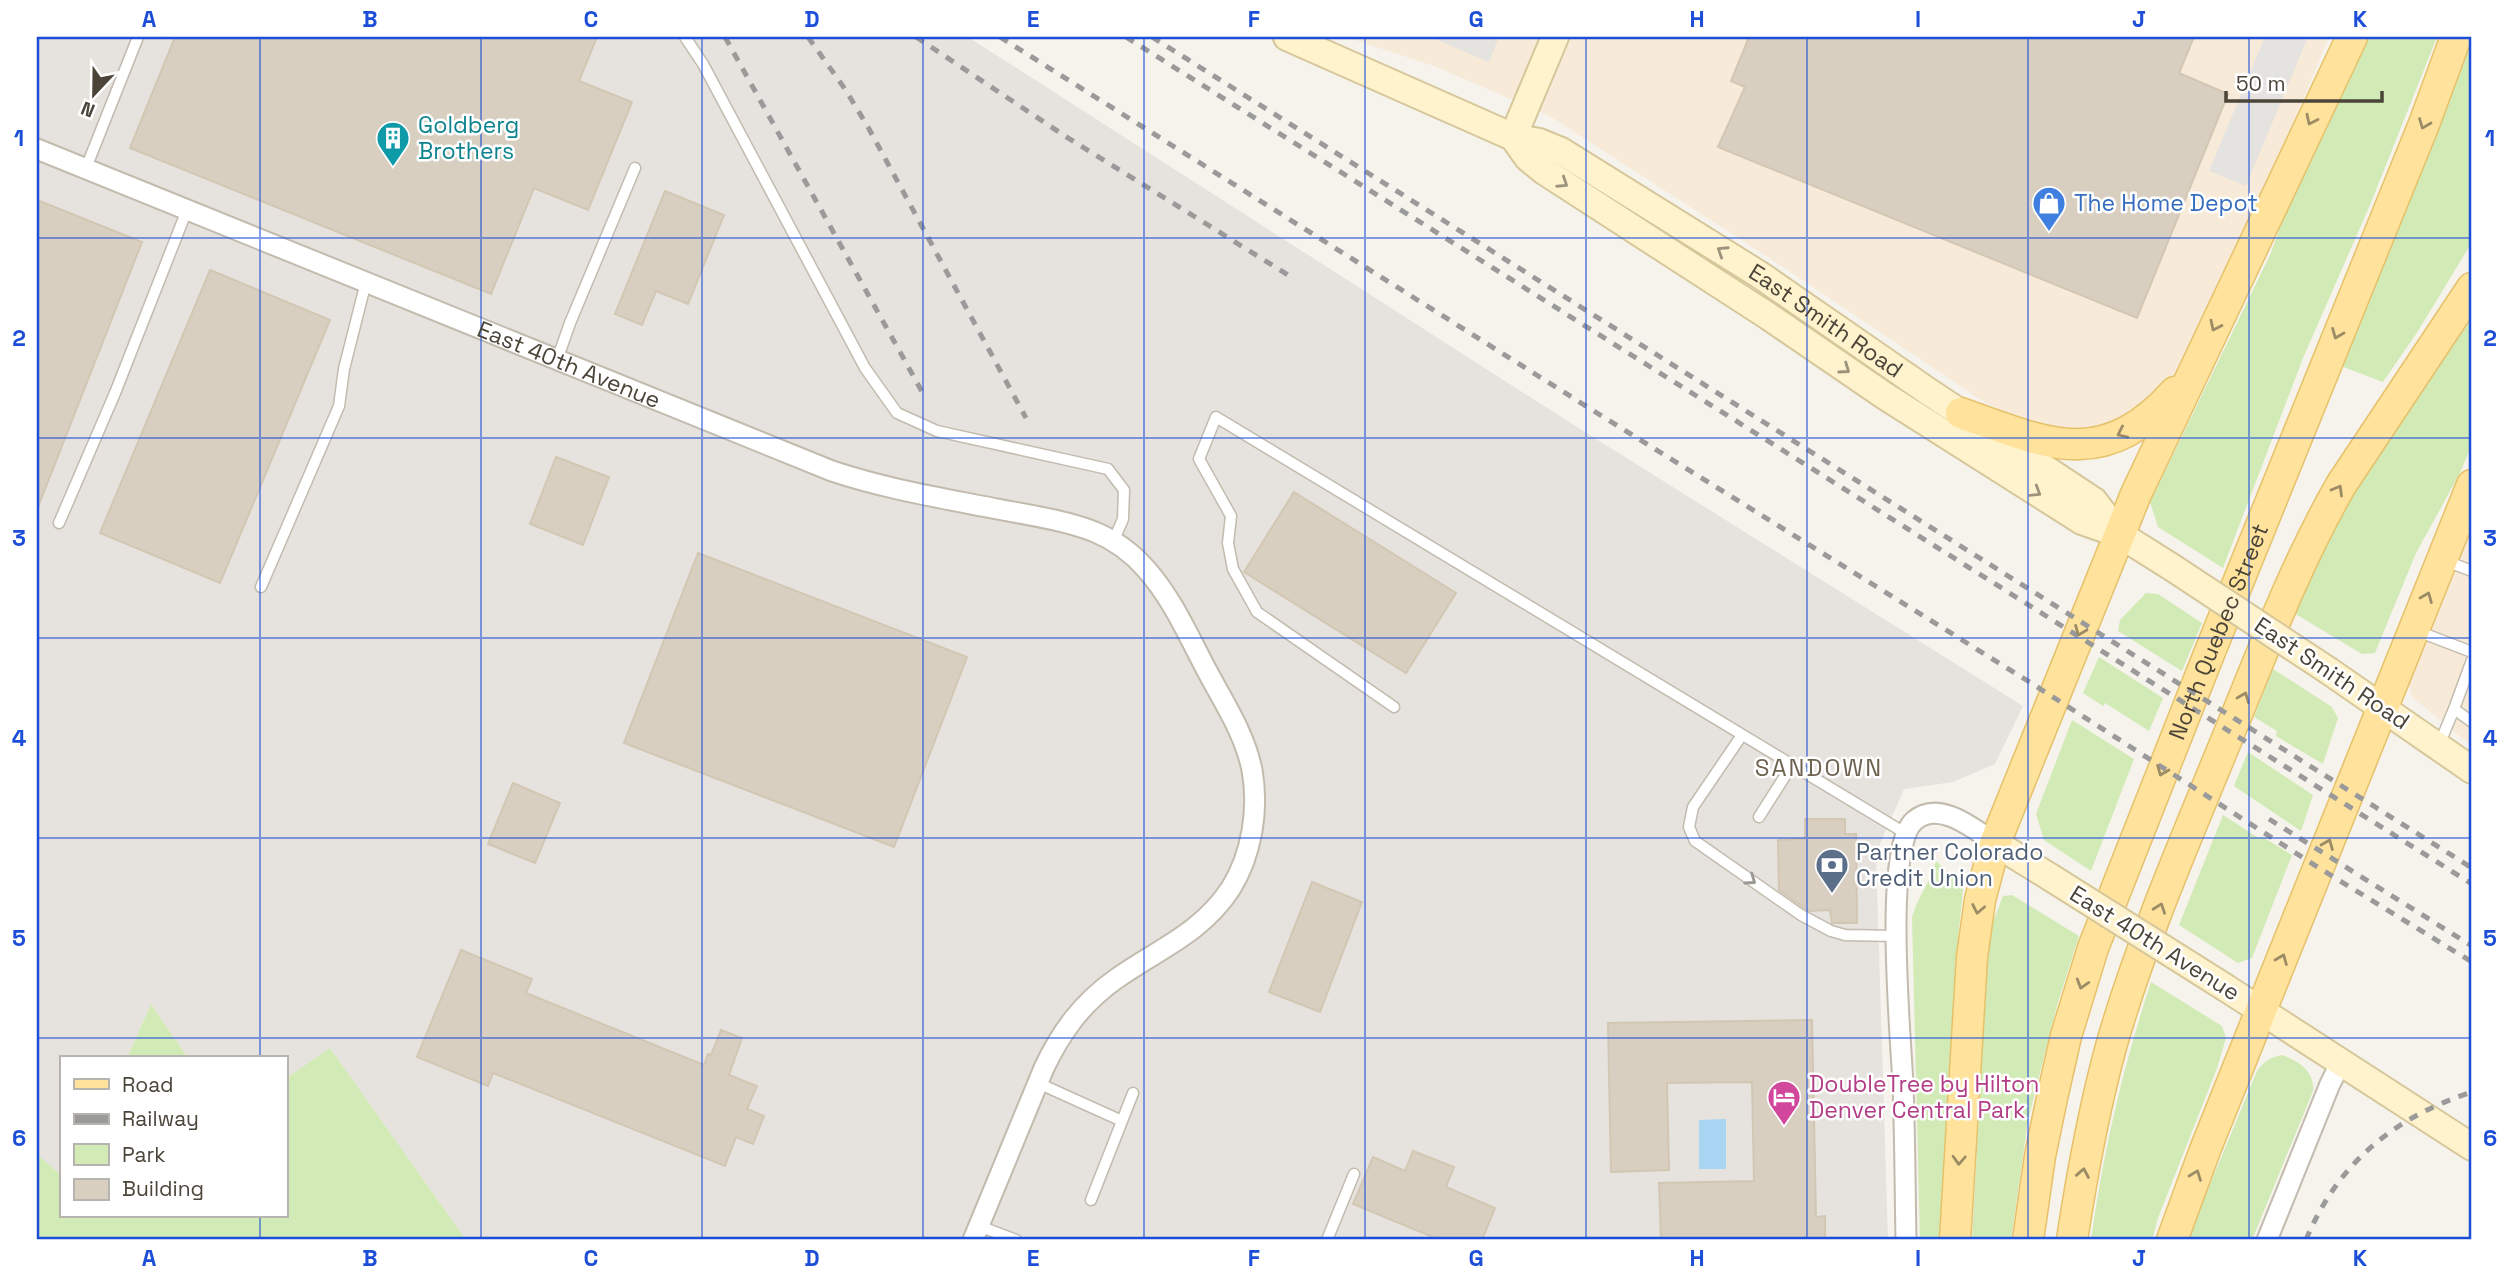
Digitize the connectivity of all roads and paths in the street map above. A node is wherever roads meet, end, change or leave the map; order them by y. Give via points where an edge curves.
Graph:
1 (138, 37) edge
2 (685, 37) edge
3 (1287, 37) edge
4 (1555, 37) edge
5 (2352, 37) edge
6 (2456, 37) edge
7 (1513, 137) junction
8 (37, 149) edge
9 (635, 168) dead end
10 (86, 169) junction
11 (187, 210) junction
12 (366, 282) junction
13 (2472, 288) edge
14 (556, 360) junction
15 (2192, 374) junction
16 (1961, 413) junction
17 (2472, 488) edge
18 (59, 523) dead end
19 (2119, 534) junction
20 (1113, 542) junction
21 (2442, 559) junction
22 (2472, 571) edge
23 (261, 587) dead end
24 (2414, 629) junction
25 (2472, 652) edge
26 (2472, 660) edge
27 (2383, 706) junction
28 (1394, 707) dead end
29 (2454, 709) junction
30 (2472, 722) edge
31 (1742, 735) junction
32 (2439, 746) junction
33 (1792, 765) junction
34 (2472, 770) edge
35 (1759, 817) dead end
36 (1905, 833) junction
37 (1995, 843) junction
38 (1896, 936) junction
39 (2262, 1011) junction
40 (2341, 1062) junction
41 (1038, 1083) junction
42 (1133, 1093) dead end
43 (1122, 1121) junction
44 (2472, 1147) edge
45 (1354, 1174) dead end
46 (1091, 1200) dead end
47 (976, 1233) edge
48 (1016, 1240) edge
49 (1327, 1240) edge
50 (1906, 1240) edge
51 (1955, 1240) edge
52 (2028, 1240) edge
53 (2072, 1240) edge
54 (2172, 1240) edge
55 (2267, 1240) edge

1 - 10 lane
2 - 20 lane via 865,368 897,412 937,431 1108,469 1124,490 1123,519
3 - 7 street, East Smith Road
4 - 7 street
5 -> 15 main road
6 -> 52 main road, North Quebec Street via 2093,948 2052,1098
16 -> 7 street, East Smith Road via 1793,298 1561,150
7 -> 19 street, East Smith Road via 1544,171 1885,396 2082,521
8 - 10 street, East 40th Avenue
9 - 14 lane
10 - 11 street, East 40th Avenue
11 - 12 street, East 40th Avenue
11 - 18 lane
12 - 14 street, East 40th Avenue
12 - 23 lane via 339,406
53 -> 13 main road via 2101,1084 2125,1000 2287,591 2352,467
14 - 20 street, East 40th Avenue via 862,481 1046,518
15 -> 16 main road via 2137,426 2082,445 2046,443
15 - 19 main road
16 - 19 street, East Smith Road via 2094,501
17 - 21 main road
19 - 27 street, East Smith Road, bridge
19 -> 37 main road
20 - 41 street, East 40th Avenue via 1146,568 1165,593 1239,730 1252,770 1254,821 1239,873 1212,913 1082,1008 1057,1041
21 - 22 lane
24 -> 21 main road
24 - 25 lane
24 - 27 main road
26 - 29 lane
27 - 32 street, East Smith Road
39 -> 27 main road
28 - 31 lane via 1257,612 1233,569 1228,543 1231,516 1199,459 1216,417
29 - 30 lane
29 - 32 lane
31 - 33 lane
31 -> 38 lane via 1693,807 1689,827 1695,841 1831,931
32 - 34 street, East Smith Road
33 - 35 lane
33 - 36 lane
36 - 37 street, East 40th Avenue via 1914,821 1935,813 1966,823
36 - 38 street
37 - 39 street, East 40th Avenue, bridge
37 -> 51 main road via 1972,957
38 - 50 street
39 - 40 street, East 40th Avenue
54 -> 39 main road
40 - 44 street, East 40th Avenue
40 - 55 street
41 - 43 lane
41 - 47 street, East 40th Avenue
42 - 43 lane
43 - 46 lane
45 - 49 lane
47 - 48 lane

